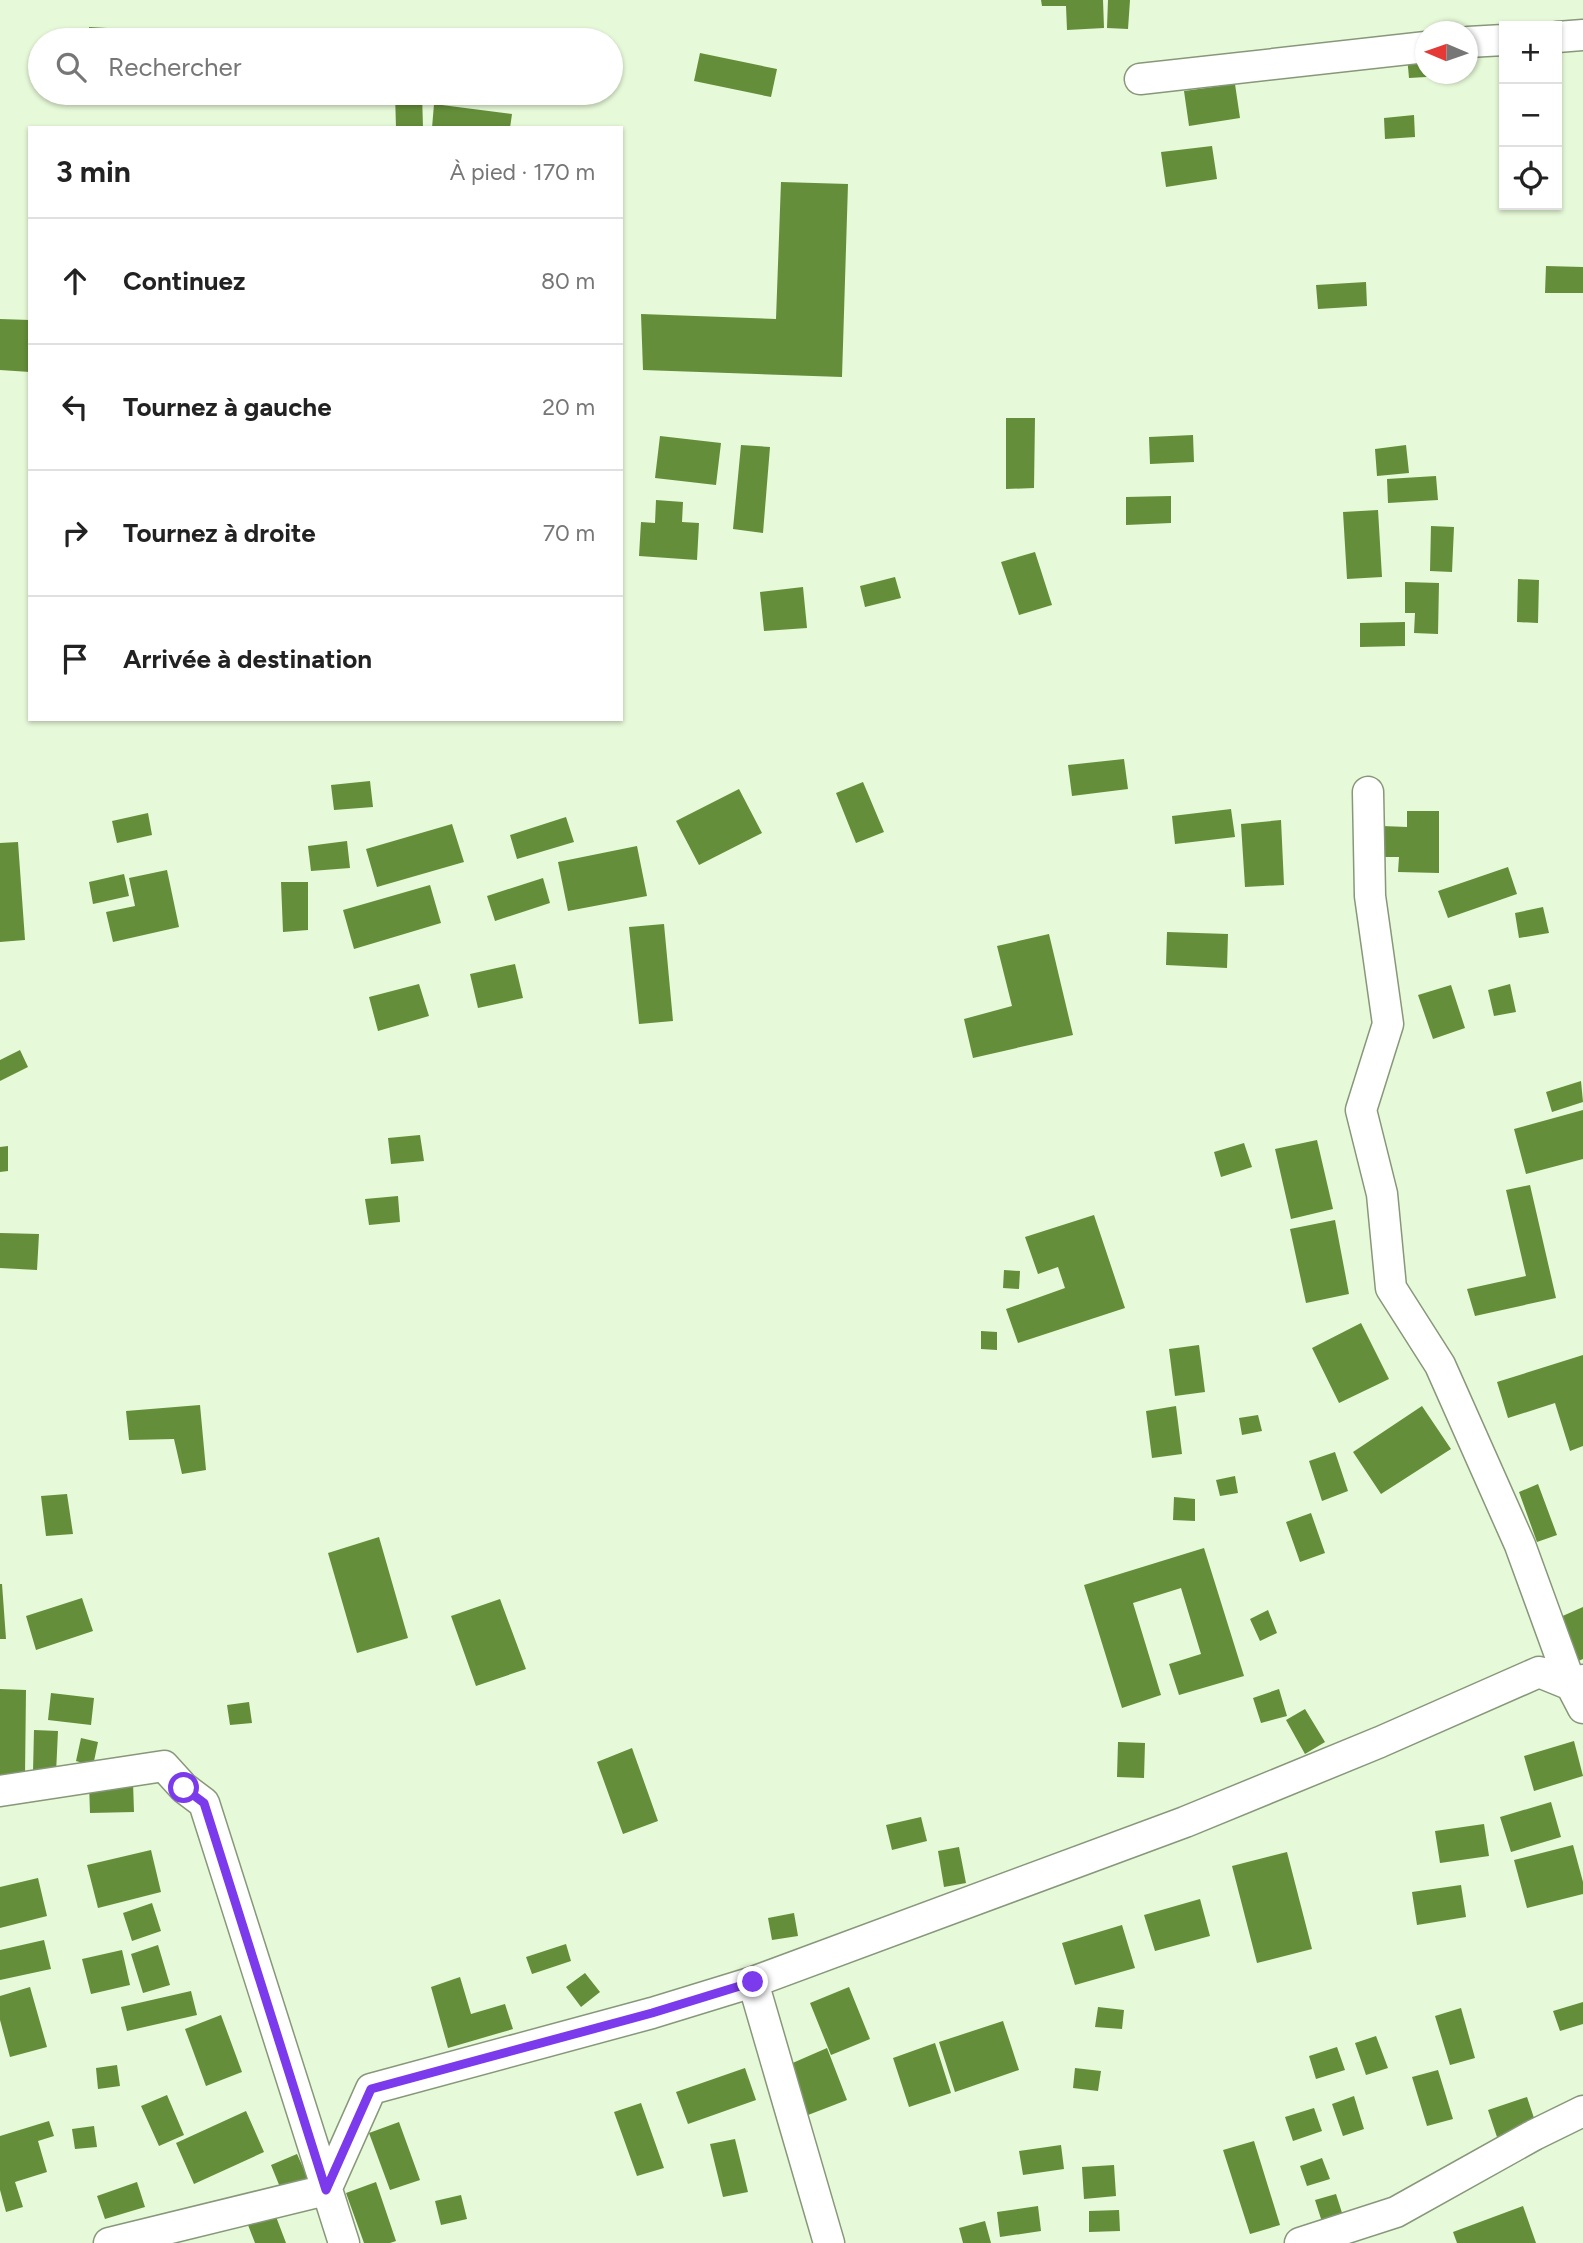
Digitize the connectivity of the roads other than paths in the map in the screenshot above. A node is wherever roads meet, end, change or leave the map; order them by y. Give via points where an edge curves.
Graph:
1 (1583, 35) edge
2 (1562, 37) edge
3 (1499, 40) edge
4 (1478, 41) edge
5 (1415, 48) edge
6 (1140, 79) dead end
7 (1368, 792) dead end
8 (1579, 1691) edge
9 (0, 1790) edge
10 (753, 1982) junction
11 (1583, 2111) edge
12 (326, 2190) junction
13 (108, 2243) edge
14 (344, 2243) edge
15 (829, 2243) edge
16 (1300, 2243) edge

1 - 2 street
3 - 4 street
5 - 6 street
7 - 8 street via 1370,896 1388,1024 1361,1110 1382,1194 1391,1288 1440,1365
8 - 10 street via 1539,1672 1185,1822
9 - 12 street via 164,1766 204,1803
10 - 12 street via 371,2089
10 - 15 street
11 - 16 street via 1396,2212
12 - 13 street
12 - 14 street

